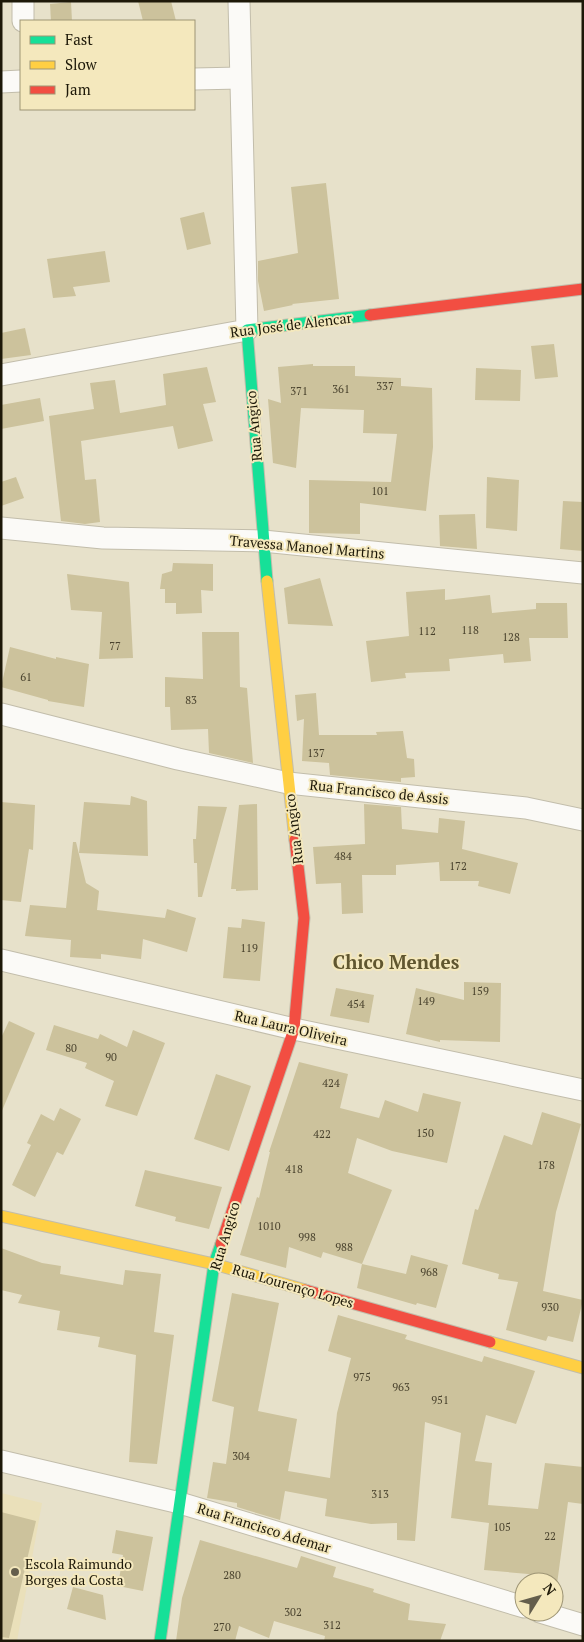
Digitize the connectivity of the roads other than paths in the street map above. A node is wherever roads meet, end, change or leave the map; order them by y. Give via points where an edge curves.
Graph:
1 (23, 1) edge
2 (239, 1) edge
3 (23, 20) edge
4 (240, 78) junction
5 (195, 79) edge
6 (20, 81) edge
7 (1, 82) edge
8 (583, 289) edge
9 (247, 330) junction
10 (1, 375) edge
11 (1, 528) edge
12 (264, 541) junction
13 (583, 573) edge
14 (1, 714) edge
15 (288, 783) junction
16 (583, 820) edge
17 (1, 960) edge
18 (294, 1029) junction
19 (583, 1090) edge
20 (1, 1216) edge
21 (214, 1264) junction
22 (583, 1368) edge
23 (1, 1461) edge
24 (180, 1503) junction
25 (514, 1604) edge
26 (564, 1619) edge
27 (583, 1625) edge
28 (160, 1641) edge

1 - 3 street
2 - 4 street, Rua Angico
4 - 5 street
4 - 9 street, Rua Angico
6 - 7 street
8 - 9 street, Rua José de Alencar
9 - 10 street, Rua José de Alencar
9 - 12 street, Rua Angico
11 - 12 street, Travessa Manoel Martins via 103,538
12 - 13 street, Travessa Manoel Martins
12 - 15 street, Rua Angico
14 - 15 street, Rua Francisco de Assis
15 - 16 street, Rua Francisco de Assis via 526,808
15 - 18 street, Rua Angico via 304,918
17 - 18 street, Rua Laura Oliveira
18 - 19 street, Rua Laura Oliveira
18 - 21 street, Rua Angico
20 - 21 street, Rua Lourenço Lopes
21 - 22 street, Rua Lourenço Lopes
21 - 24 street, Rua Angico
23 - 24 street, Rua Francisco Ademar
24 - 25 street, Rua Francisco Ademar
24 - 28 street, Rua Angico
26 - 27 street

